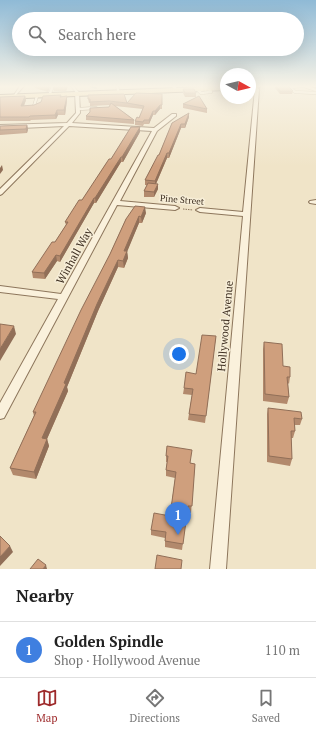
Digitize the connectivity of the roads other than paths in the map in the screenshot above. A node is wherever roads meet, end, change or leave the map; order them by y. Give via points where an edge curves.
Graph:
1 (77, 113) edge
2 (255, 113) edge
3 (174, 114) dead end
4 (68, 124) junction
5 (0, 126) edge
6 (156, 130) junction
7 (0, 193) edge
8 (116, 203) junction
9 (175, 208) road end
10 (200, 210) road end
11 (247, 214) junction
12 (0, 289) edge
13 (63, 297) junction
14 (0, 414) edge
15 (218, 569) edge

1 - 4 street
2 - 11 street, Hollywood Avenue
3 - 6 street, Winhall Way
4 - 5 street
4 - 6 street
4 - 7 street
6 - 8 street, Winhall Way
8 - 9 street, Pine Street
8 - 13 street, Winhall Way
10 - 11 street, Pine Street
11 - 15 street, Hollywood Avenue
12 - 13 street
13 - 14 street, Winhall Way

